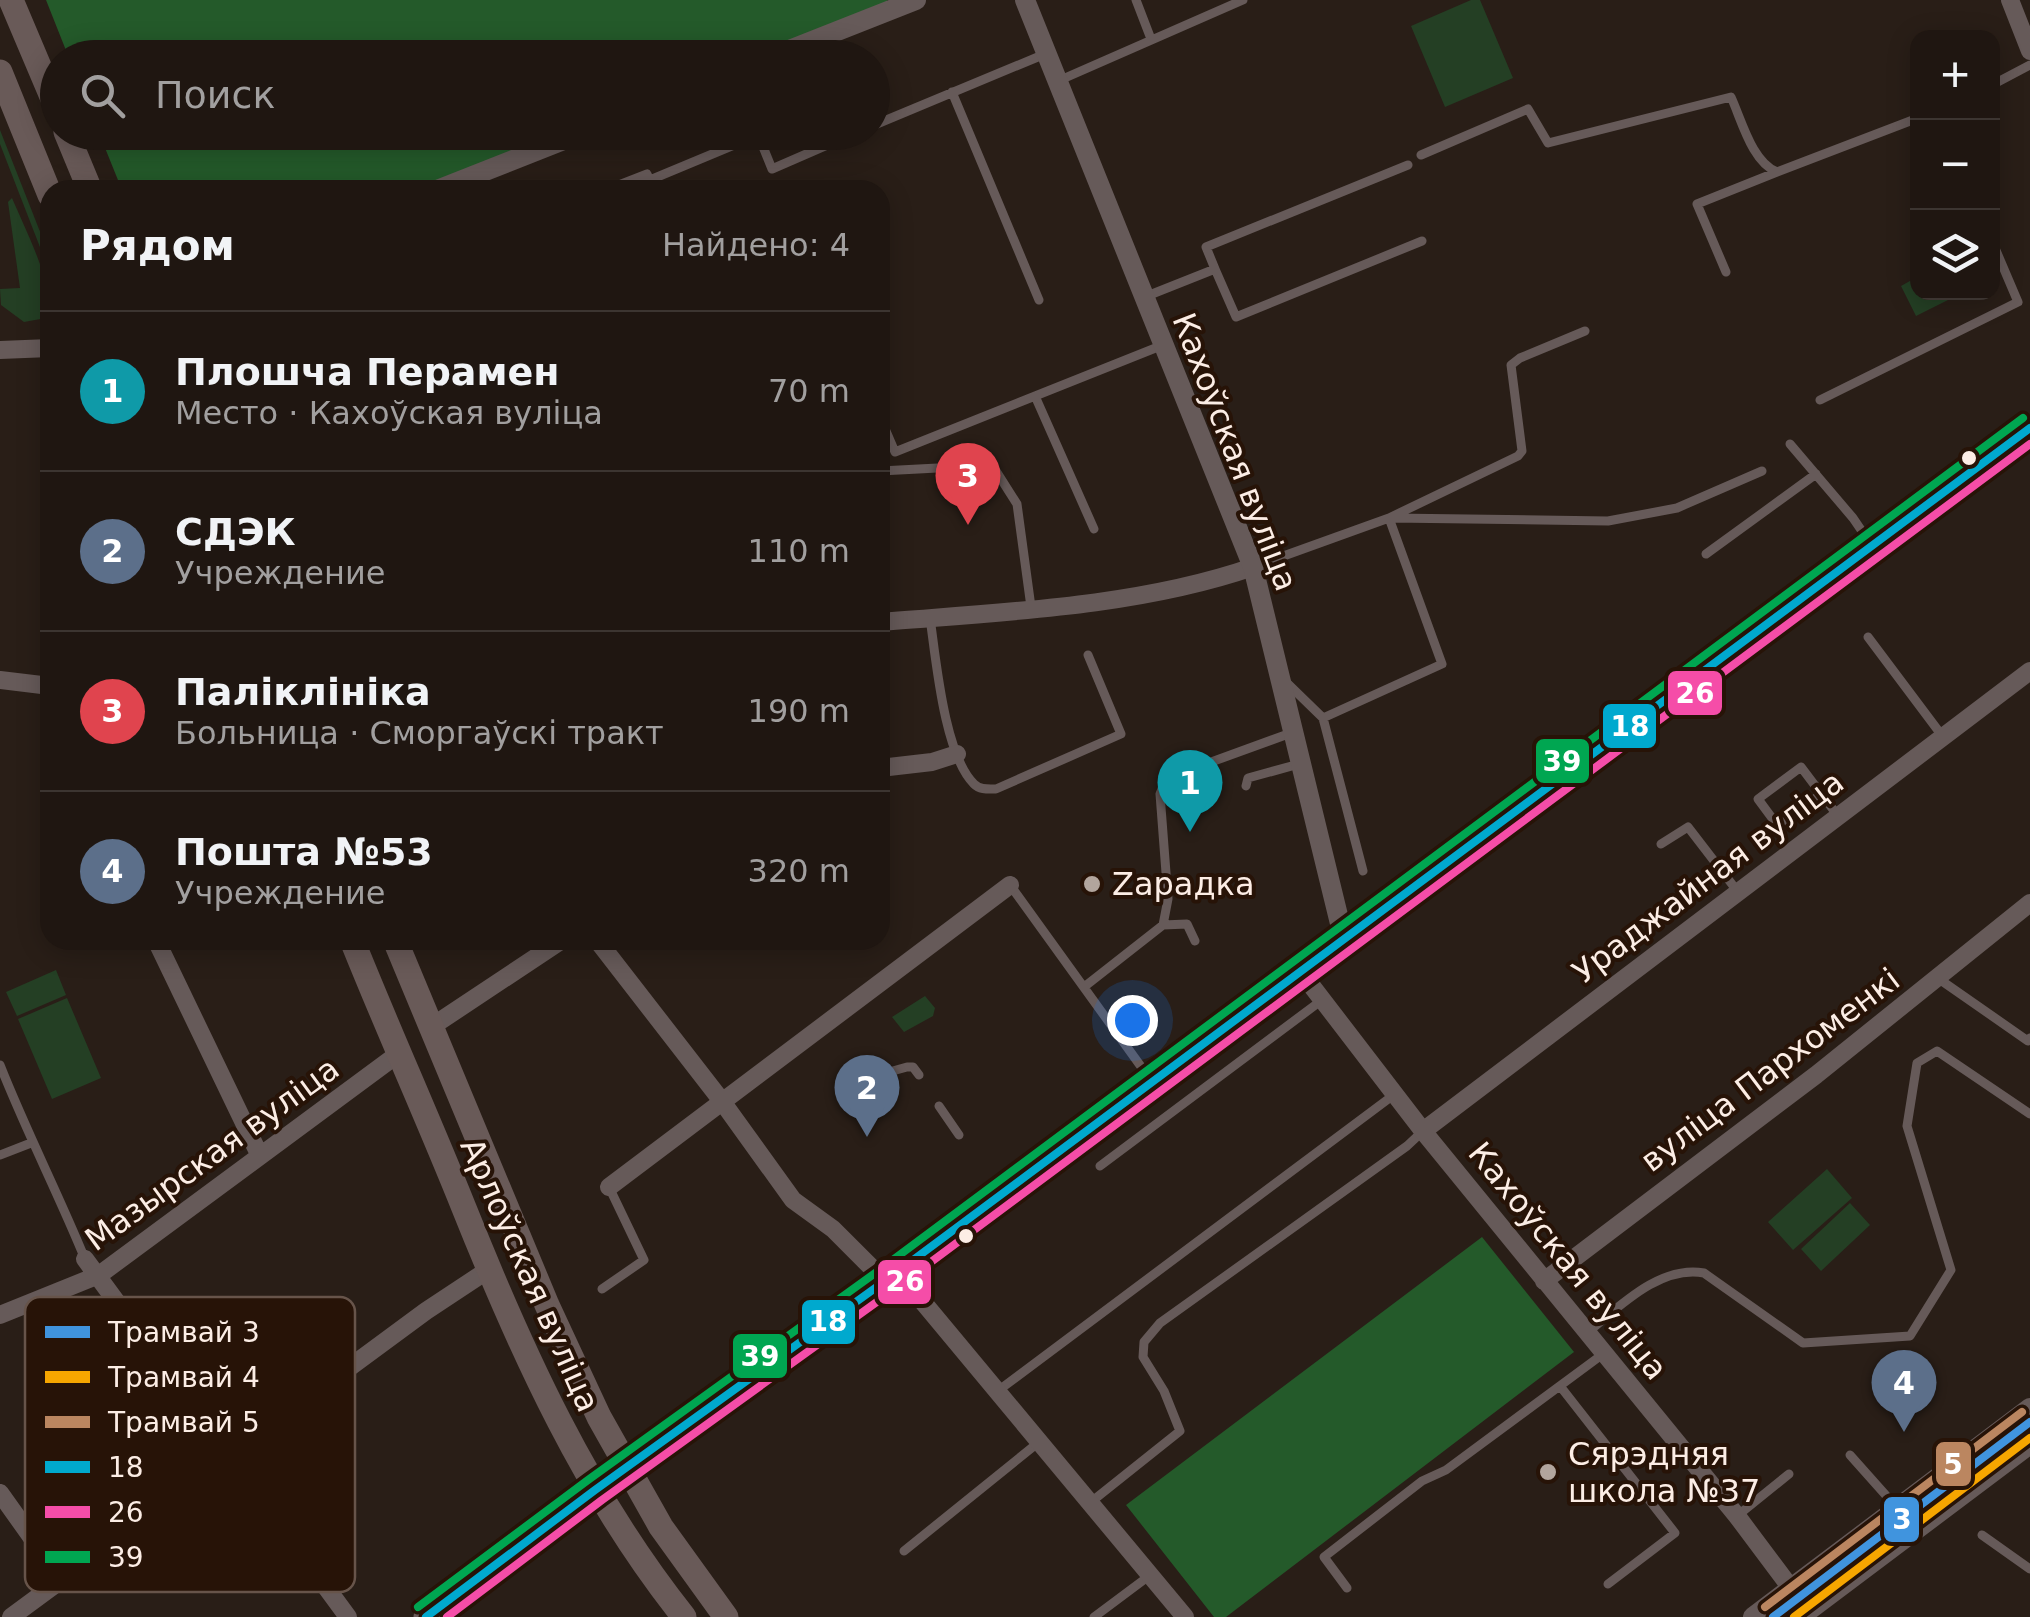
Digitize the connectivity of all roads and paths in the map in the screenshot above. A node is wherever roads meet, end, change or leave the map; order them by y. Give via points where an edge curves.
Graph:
1 (11, 0) edge
2 (916, 0) edge
3 (1025, 0) edge
4 (1136, 0) edge
5 (1243, 0) edge
6 (2010, 0) edge
7 (1151, 39) junction
8 (815, 40) edge
9 (2030, 51) edge
10 (1046, 54) junction
11 (2030, 66) edge
12 (40, 69) edge
13 (0, 72) edge
14 (1057, 81) junction
15 (2000, 81) edge
16 (952, 92) junction
17 (890, 118) edge
18 (1913, 120) edge
19 (73, 150) edge
20 (539, 150) edge
21 (724, 150) edge
22 (764, 150) edge
23 (816, 150) edge
24 (1421, 156) dead end
25 (1408, 165) dead end
26 (1777, 172) junction
27 (44, 180) edge
28 (86, 180) edge
29 (463, 180) edge
30 (662, 180) edge
31 (1422, 241) dead end
32 (2000, 260) edge
33 (1215, 269) junction
34 (1726, 272) dead end
35 (1144, 297) junction
36 (1039, 300) dead end
37 (1586, 331) dead end
38 (1163, 345) junction
39 (40, 349) edge
40 (0, 350) edge
41 (1035, 396) junction
42 (1820, 400) dead end
43 (2030, 428) edge
44 (890, 440) edge
45 (1790, 444) dead end
46 (890, 470) edge
47 (1762, 471) dead end
48 (1816, 474) junction
49 (1389, 518) junction
50 (1094, 529) dead end
51 (1873, 547) junction
52 (1706, 554) dead end
53 (1253, 567) junction
54 (1031, 607) junction
55 (930, 618) junction
56 (890, 621) edge
57 (1868, 637) dead end
58 (1088, 656) dead end
59 (2030, 672) edge
60 (1280, 677) junction
61 (0, 680) edge
62 (40, 685) edge
63 (1323, 718) junction
64 (1294, 732) junction
65 (1943, 737) junction
66 (958, 754) junction
67 (1302, 764) junction
68 (890, 767) edge
69 (1246, 786) dead end
70 (1821, 794) junction
71 (1838, 816) junction
72 (1661, 844) dead end
73 (1363, 870) dead end
74 (1010, 885) joint
75 (1738, 892) junction
76 (2030, 903) edge
77 (1163, 925) junction
78 (1195, 940) dead end
79 (1344, 940) junction
80 (161, 950) edge
81 (356, 950) edge
82 (399, 950) edge
83 (547, 950) edge
84 (606, 950) edge
85 (1300, 972) junction
86 (1939, 979) junction
87 (1084, 987) junction
88 (1322, 1000) junction
89 (431, 1027) junction
90 (2030, 1038) edge
91 (398, 1054) junction
92 (0, 1065) edge
93 (919, 1075) dead end
94 (1152, 1081) junction
95 (842, 1094) dead end
96 (1395, 1094) junction
97 (721, 1100) junction
98 (939, 1106) dead end
99 (2030, 1114) edge
100 (1422, 1131) junction
101 (959, 1134) dead end
102 (31, 1143) junction
103 (259, 1154) junction
104 (0, 1155) edge
105 (1100, 1166) dead end
106 (609, 1188) joint
107 (85, 1259) joint
108 (488, 1270) junction
109 (98, 1276) junction
110 (892, 1276) junction
111 (1544, 1281) junction
112 (602, 1289) dead end
113 (45, 1297) edge
114 (114, 1297) edge
115 (25, 1305) edge
116 (0, 1315) edge
117 (1588, 1332) junction
118 (1606, 1352) junction
119 (355, 1364) edge
120 (1560, 1386) junction
121 (999, 1390) junction
122 (2030, 1408) edge
123 (1041, 1440) junction
124 (2030, 1444) edge
125 (1850, 1455) dead end
126 (625, 1468) junction
127 (1789, 1474) dead end
128 (595, 1490) junction
129 (0, 1493) edge
130 (1091, 1503) junction
131 (1897, 1508) junction
132 (1737, 1516) junction
133 (25, 1528) edge
134 (1916, 1529) junction
135 (1982, 1535) dead end
136 (904, 1551) dead end
137 (2030, 1569) edge
138 (1152, 1574) junction
139 (1608, 1584) dead end
140 (1793, 1586) junction
141 (1347, 1588) dead end
142 (45, 1592) edge
143 (330, 1592) edge
144 (1807, 1615) edge
145 (429, 1616) edge
146 (11, 1617) edge
147 (348, 1617) edge
148 (684, 1617) edge
149 (726, 1617) edge
150 (1094, 1617) edge
151 (1185, 1617) edge
152 (1752, 1617) edge

1 - 12 main road
2 - 8 street
3 - 10 street, Кахоўская вуліца
4 - 7 lane
5 - 7 lane
6 - 9 street
7 - 14 lane
10 - 14 street, Кахоўская вуліца
10 - 16 lane
11 - 15 lane
13 - 27 main road
14 - 35 street, Кахоўская вуліца
16 - 17 lane
16 - 36 lane
18 - 26 lane
19 - 28 main road
20 - 29 street
21 - 30 lane
22 - 23 lane via 772,169
24 - 26 lane via 1528,110 1548,143 1731,97 1758,157
25 - 33 lane via 1206,247
26 - 34 lane via 1697,204
31 - 33 lane via 1236,317
32 - 42 lane via 2018,302
33 - 35 lane
35 - 38 street, Кахоўская вуліца
37 - 49 lane via 1512,365 1518,456
38 - 41 lane
38 - 53 street, Кахоўская вуліца
39 - 40 street
41 - 44 lane via 895,452
41 - 50 lane
43 - 51 main road
45 - 48 lane
46 - 54 lane via 996,471 1017,504
47 - 49 lane via 1677,508 1608,521
48 - 51 lane
48 - 52 lane
49 - 53 lane
49 - 63 lane via 1442,664
51 - 79 main road
53 - 54 street via 1174,590
53 - 60 street, Кахоўская вуліца
54 - 55 street
55 - 56 street
55 - 66 lane via 940,695
57 - 65 lane
58 - 66 lane via 1121,734 996,789 974,784
59 - 65 street, Ураджайная вуліца
60 - 63 lane
60 - 64 street, Кахоўская вуліца
61 - 62 street
63 - 73 lane
64 - 67 street, Кахоўская вуліца
64 - 77 lane via 1162,785 1168,899
65 - 71 street, Ураджайная вуліца
66 - 68 street
67 - 69 lane via 1248,778
67 - 79 street, Кахоўская вуліца
70 - 70 lane via 1801,767 1758,799 1778,826
70 - 71 lane
71 - 75 street, Ураджайная вуліца
72 - 75 lane via 1688,827
74 - 87 lane
74 - 97 street
75 - 100 street, Ураджайная вуліца
76 - 86 street, вуліца Пархоменкі
77 - 78 lane via 1188,924
77 - 87 lane
79 - 85 main road
80 - 103 street
81 - 91 main road, Арлоўская вуліца
82 - 89 main road, Арлоўская вуліца
83 - 89 street
84 - 97 street
85 - 88 street, Кахоўская вуліца
85 - 94 main road
86 - 90 lane
86 - 111 street, вуліца Пархоменкі
87 - 94 lane
88 - 96 street, Кахоўская вуліца
88 - 105 lane
89 - 126 main road, Арлоўская вуліца via 547,1305
91 - 103 street, Мазырская вуліца
91 - 108 main road, Арлоўская вуліца
92 - 102 lane
93 - 95 lane via 907,1066 864,1078
94 - 110 main road
96 - 100 street, Кахоўская вуліца
96 - 121 lane
97 - 106 street
97 - 110 street via 793,1200
98 - 101 lane
99 - 117 lane via 1937,1050 1917,1063 1907,1126 1951,1270 1910,1336 1803,1343 1704,1273 1689,1270 1655,1281
100 - 111 street, Кахоўская вуліца
100 - 130 lane via 1160,1323 1144,1342 1143,1358 1180,1432
102 - 104 lane
102 - 107 lane
103 - 109 street, Мазырская вуліца
106 - 112 lane via 644,1260
107 - 109 street
108 - 119 street
108 - 128 main road, Арлоўская вуліца
109 - 113 street, Мазырская вуліца
109 - 114 street
110 - 121 street
110 - 126 main road
111 - 117 street, Кахоўская вуліца
115 - 116 street, Мазырская вуліца
117 - 118 street, Кахоўская вуліца
118 - 120 lane
118 - 132 street, Кахоўская вуліца
120 - 139 lane via 1675,1533
120 - 141 lane via 1324,1557
121 - 123 street
122 - 131 street
123 - 130 street
123 - 136 lane
124 - 134 street
125 - 131 lane
126 - 128 main road
126 - 149 main road, Арлоўская вуліца
127 - 132 lane
128 - 145 main road
128 - 148 main road, Арлоўская вуліца
129 - 133 street
130 - 138 street
131 - 134 lane
131 - 140 street
132 - 140 street, Кахоўская вуліца
134 - 144 street
135 - 137 lane
138 - 150 lane
138 - 151 street
140 - 144 street, Кахоўская вуліца
140 - 152 street
142 - 146 street
143 - 147 street

